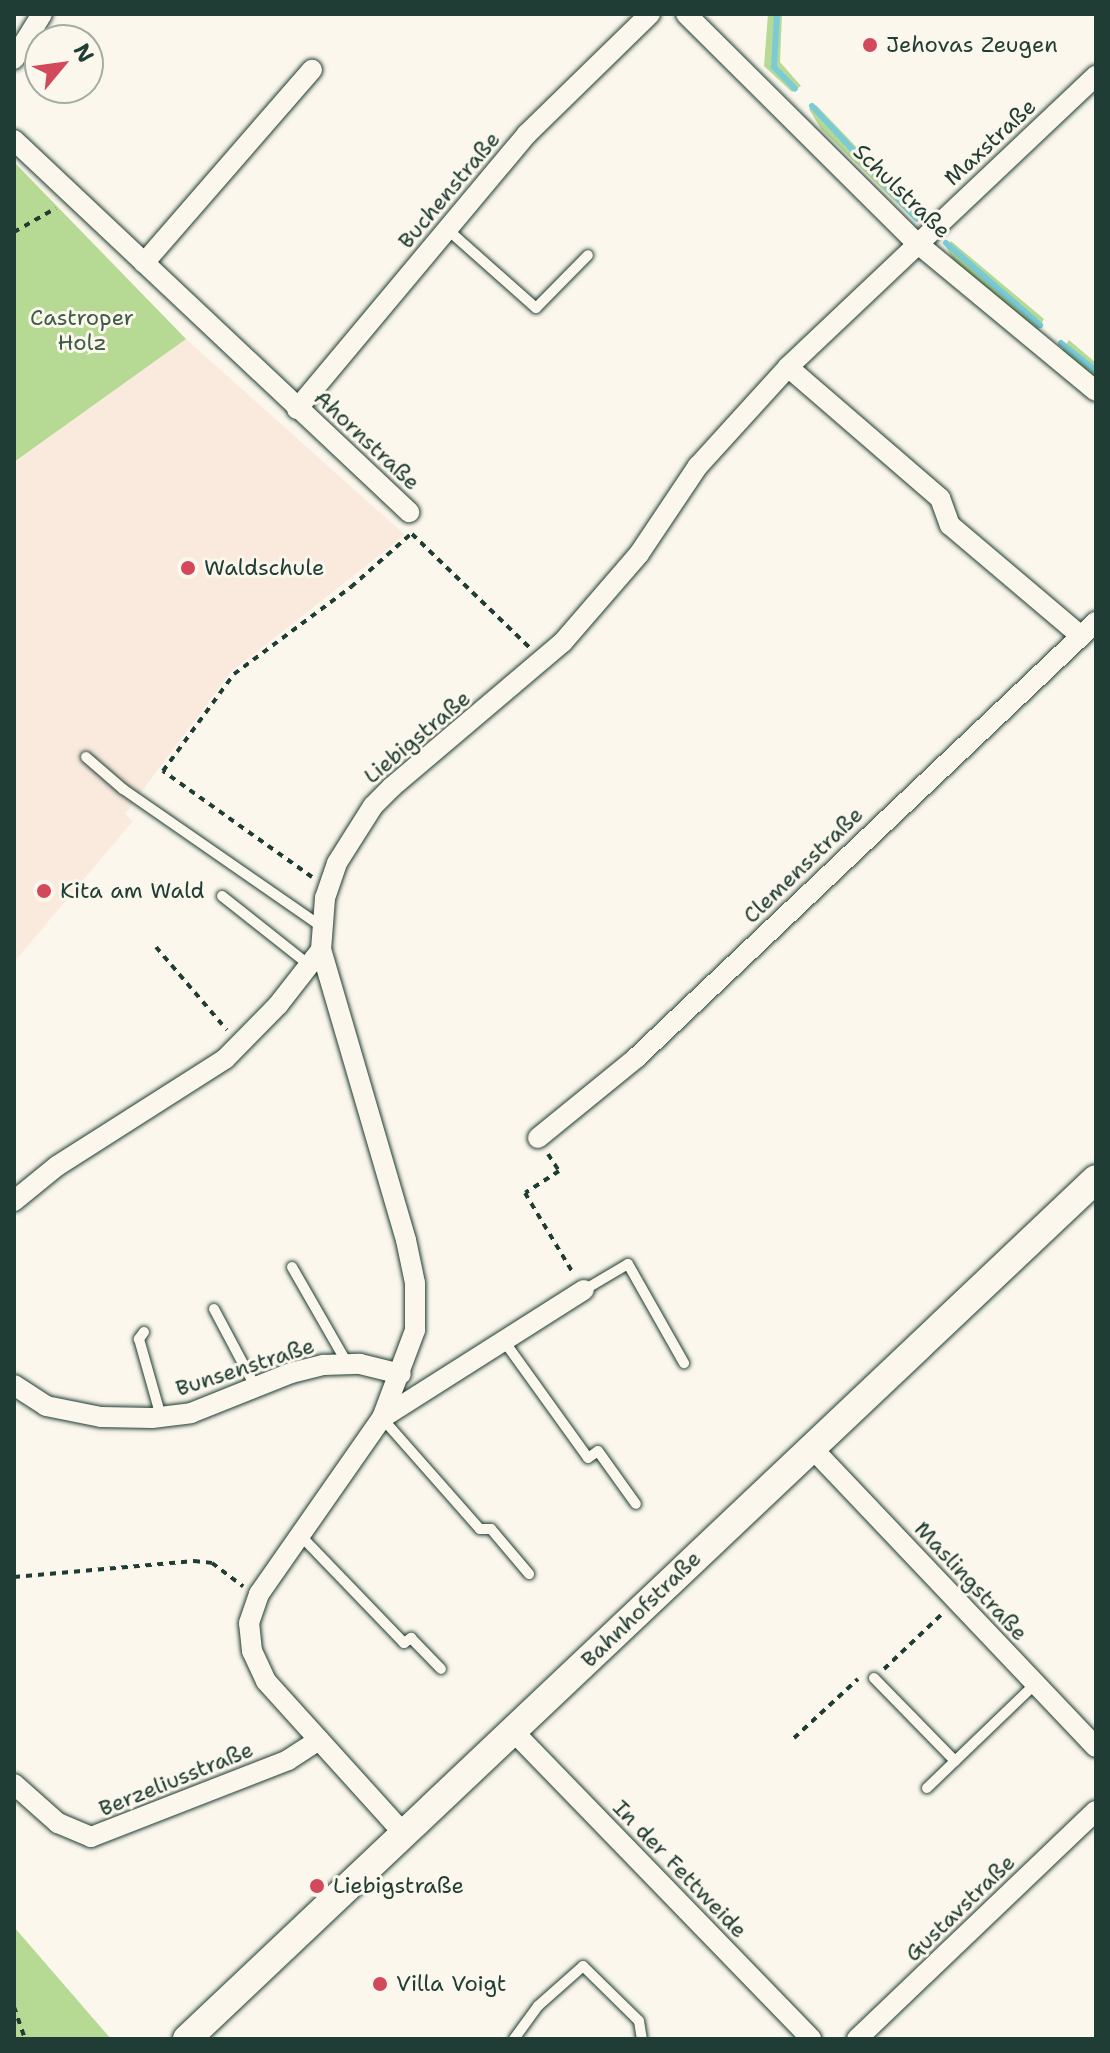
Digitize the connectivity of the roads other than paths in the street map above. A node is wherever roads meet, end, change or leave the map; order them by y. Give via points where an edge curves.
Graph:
1 (42, 14) edge
2 (650, 14) edge
3 (686, 14) edge
4 (14, 59) edge
5 (312, 70) dead end
6 (1096, 76) edge
7 (14, 140) edge
8 (447, 229) junction
9 (917, 243) junction
10 (588, 255) dead end
11 (144, 263) junction
12 (788, 367) junction
13 (1096, 391) edge
14 (297, 409) junction
15 (409, 512) road end
16 (1089, 629) edge
17 (86, 757) dead end
18 (222, 896) dead end
19 (322, 927) junction
20 (315, 957) junction
21 (538, 1138) road end
22 (1096, 1179) edge
23 (14, 1201) edge
24 (292, 1267) dead end
25 (584, 1290) joint
26 (214, 1309) dead end
27 (144, 1332) dead end
28 (504, 1341) junction
29 (347, 1363) junction
30 (684, 1363) dead end
31 (401, 1374) junction
32 (14, 1385) edge
33 (256, 1388) junction
34 (161, 1417) junction
35 (382, 1418) junction
36 (812, 1448) junction
37 (636, 1504) dead end
38 (300, 1535) junction
39 (529, 1574) dead end
40 (441, 1669) dead end
41 (874, 1678) road end
42 (1036, 1683) junction
43 (514, 1732) junction
44 (319, 1740) junction
45 (1096, 1747) edge
46 (955, 1761) junction
47 (14, 1784) edge
48 (927, 1788) dead end
49 (1096, 1811) edge
50 (406, 1836) junction
51 (187, 2039) edge
52 (514, 2039) edge
53 (642, 2039) edge
54 (811, 2039) edge
55 (857, 2039) edge

1 - 4 street
2 - 8 street, Buchenstraße via 527,134
3 - 9 street, Schulstraße
5 - 11 street
6 - 9 street, Maxstraße
7 - 11 street, Ahornstraße
8 - 10 lane via 536,308
8 - 14 street, Buchenstraße
9 - 12 street, Liebigstraße
9 - 13 street, Schulstraße
11 - 14 street, Ahornstraße
12 - 16 street via 940,498 950,525
12 - 19 street, Liebigstraße via 698,466 639,554 543,661 373,806 337,863
14 - 15 street, Ahornstraße
16 - 21 street, Clemensstraße via 636,1058
17 - 19 lane via 123,789
18 - 20 lane
19 - 20 street, Liebigstraße
20 - 23 street via 239,1044
20 - 31 street, Liebigstraße via 415,1283 415,1330
22 - 36 main road, Bahnhofstraße
24 - 29 lane
25 - 28 street, Liebigstraße
25 - 30 lane via 628,1264
26 - 33 lane
27 - 34 lane via 139,1339
28 - 35 street, Liebigstraße
28 - 37 lane via 588,1458 598,1451
29 - 31 street, Bunsenstraße
29 - 33 street, Bunsenstraße via 291,1373
31 - 35 street, Liebigstraße
32 - 34 street, Bunsenstraße via 46,1406 101,1417
33 - 34 street, Bunsenstraße via 191,1413
35 - 38 street, Liebigstraße
35 - 39 lane via 480,1529 491,1529
36 - 42 street, Maslingstraße
36 - 43 main road, Bahnhofstraße
38 - 40 lane via 404,1643 411,1638
38 - 44 street, Liebigstraße via 259,1594 249,1623 252,1651 266,1681
41 - 46 lane
42 - 45 street, Maslingstraße
42 - 46 lane
43 - 50 main road, Bahnhofstraße
43 - 54 street, In der Fettweide
44 - 47 street, Berzeliusstraße via 288,1760 91,1837 58,1823
44 - 50 street, Liebigstraße
46 - 48 lane
49 - 55 street, Gustavstraße
50 - 51 main road, Bahnhofstraße
52 - 53 lane via 538,2006 583,1966 639,2021

